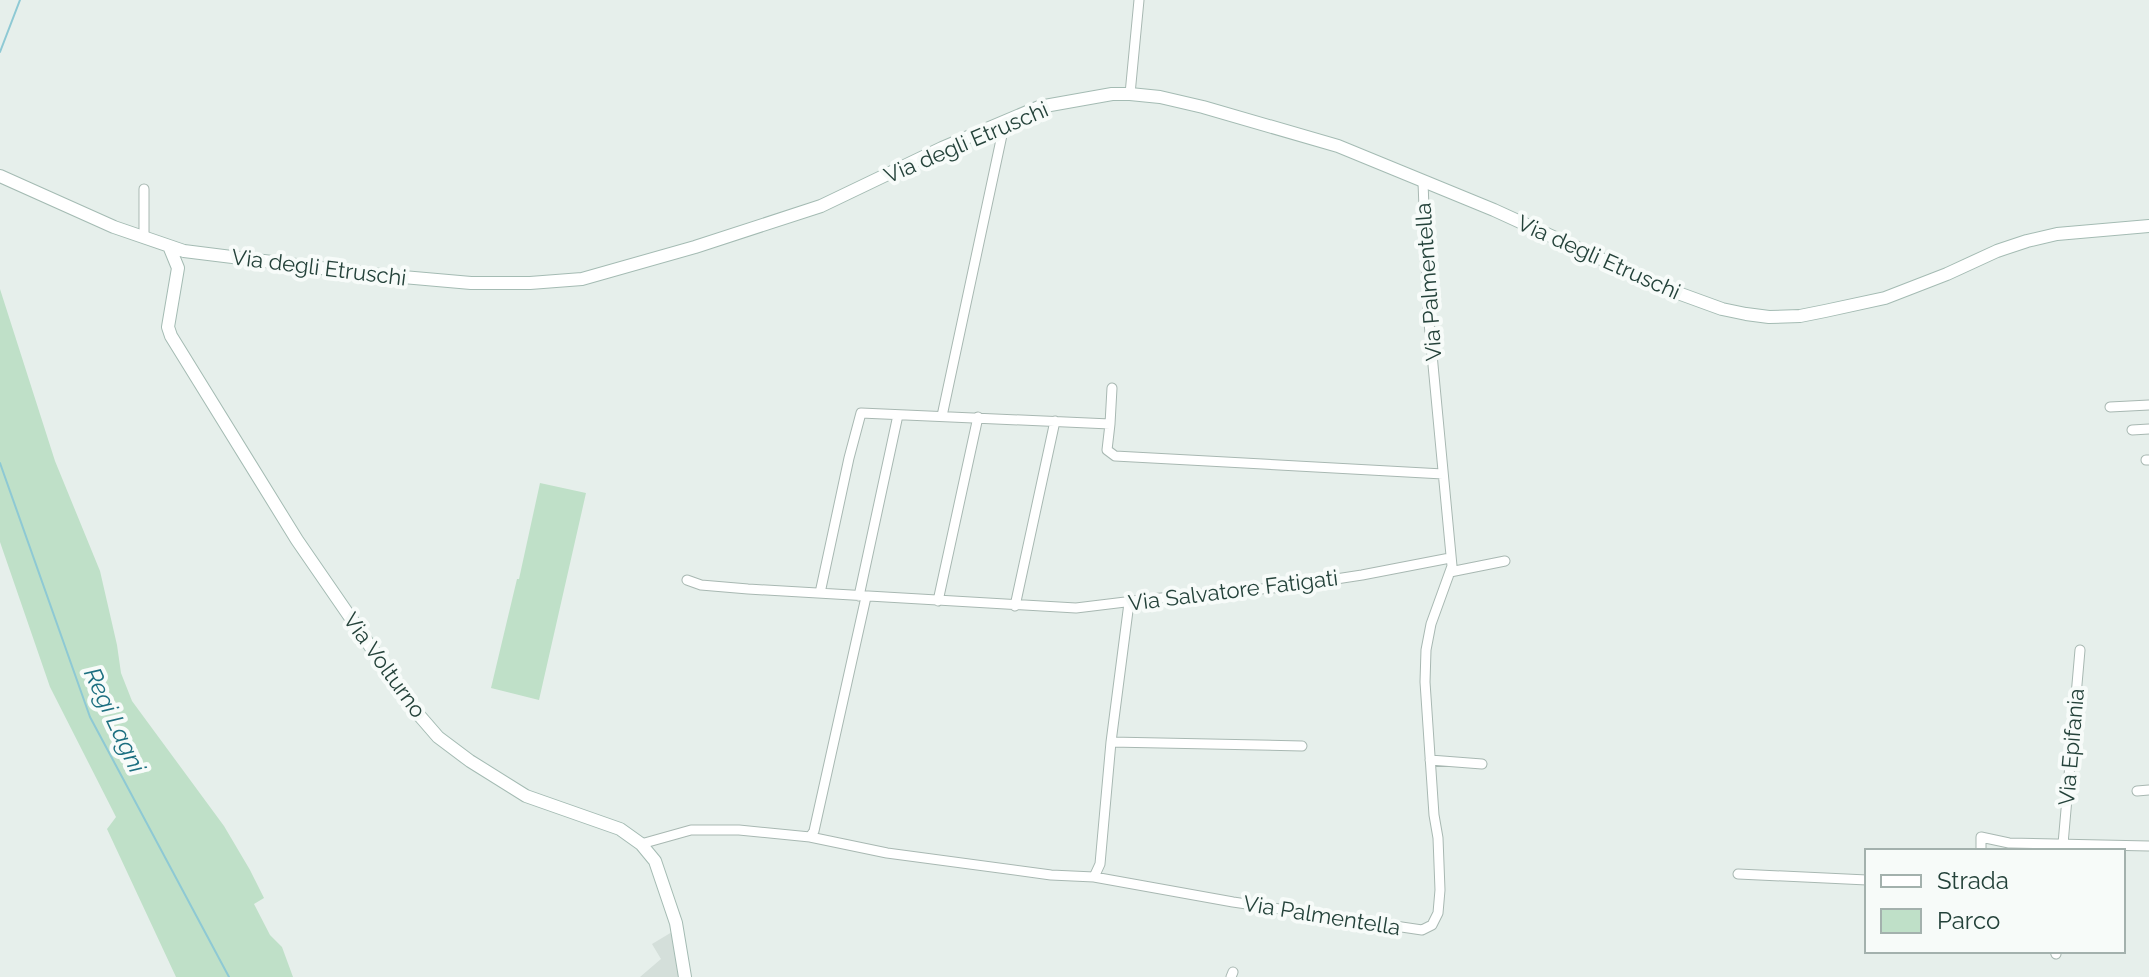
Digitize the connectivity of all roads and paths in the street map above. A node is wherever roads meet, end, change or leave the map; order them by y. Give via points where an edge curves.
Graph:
1 (1139, 0) edge
2 (1130, 94) junction
3 (1005, 121) junction
4 (0, 176) edge
5 (1423, 182) junction
6 (144, 189) dead end
7 (2149, 226) edge
8 (144, 238) junction
9 (179, 257) junction
10 (1112, 388) dead end
11 (2149, 405) edge
12 (2110, 407) dead end
13 (898, 415) junction
14 (942, 416) junction
15 (978, 417) junction
16 (1055, 421) junction
17 (1110, 424) junction
18 (2149, 429) edge
19 (2132, 430) dead end
20 (1443, 474) junction
21 (1450, 558) junction
22 (1505, 561) dead end
23 (1450, 572) junction
24 (687, 580) dead end
25 (820, 593) junction
26 (863, 596) junction
27 (938, 601) junction
28 (1129, 603) junction
29 (1015, 606) junction
30 (2080, 650) dead end
31 (1111, 742) junction
32 (1302, 746) dead end
33 (1430, 760) junction
34 (1482, 764) dead end
35 (2149, 790) edge
36 (2137, 791) dead end
37 (810, 837) junction
38 (641, 844) junction
39 (2063, 844) junction
40 (2149, 846) edge
41 (2100, 848) edge
42 (1981, 849) edge
43 (1738, 874) dead end
44 (1094, 877) junction
45 (1865, 880) edge
46 (685, 977) edge

1 - 2 street
2 - 3 main road, Via degli Etruschi via 1039,107
2 - 5 main road, Via degli Etruschi via 1175,100 1296,133
3 - 9 main road, Via degli Etruschi via 821,206 582,279 471,283 204,253
3 - 14 street
4 - 8 main road
5 - 7 main road, Via degli Etruschi via 1696,300 1769,317 1800,316 1885,298 2027,241
5 - 20 street, Via Palmentella
6 - 8 street
8 - 9 main road
9 - 38 main road, Via Volturno via 171,336 297,540 412,707 438,737 526,796 620,829
10 - 17 street
11 - 12 street
13 - 14 street
13 - 25 street via 859,416
13 - 26 street
14 - 15 street
15 - 16 street
15 - 27 street
16 - 17 street
16 - 29 street
17 - 20 street via 1107,450 1115,456
18 - 19 street
20 - 21 street, Via Palmentella
21 - 23 street, Via Palmentella
21 - 28 street, Via Salvatore Fatigati via 1284,587
22 - 23 street
23 - 33 street, Via Palmentella via 1426,650
24 - 25 street, Via Salvatore Fatigati
25 - 26 street, Via Salvatore Fatigati
26 - 27 street, Via Salvatore Fatigati
26 - 37 street
27 - 29 street, Via Salvatore Fatigati
28 - 29 street, Via Salvatore Fatigati
28 - 31 street
30 - 39 street, Via Epifania
31 - 32 street
31 - 44 street via 1100,864
33 - 34 street
33 - 44 street, Via Palmentella via 1440,890 1436,920 1427,929
35 - 36 street
37 - 38 street, Via Palmentella via 691,830
37 - 44 street, Via Palmentella via 887,853
38 - 46 main road via 655,861 676,923
39 - 41 street
39 - 42 street via 1981,837
40 - 41 street
43 - 45 street

